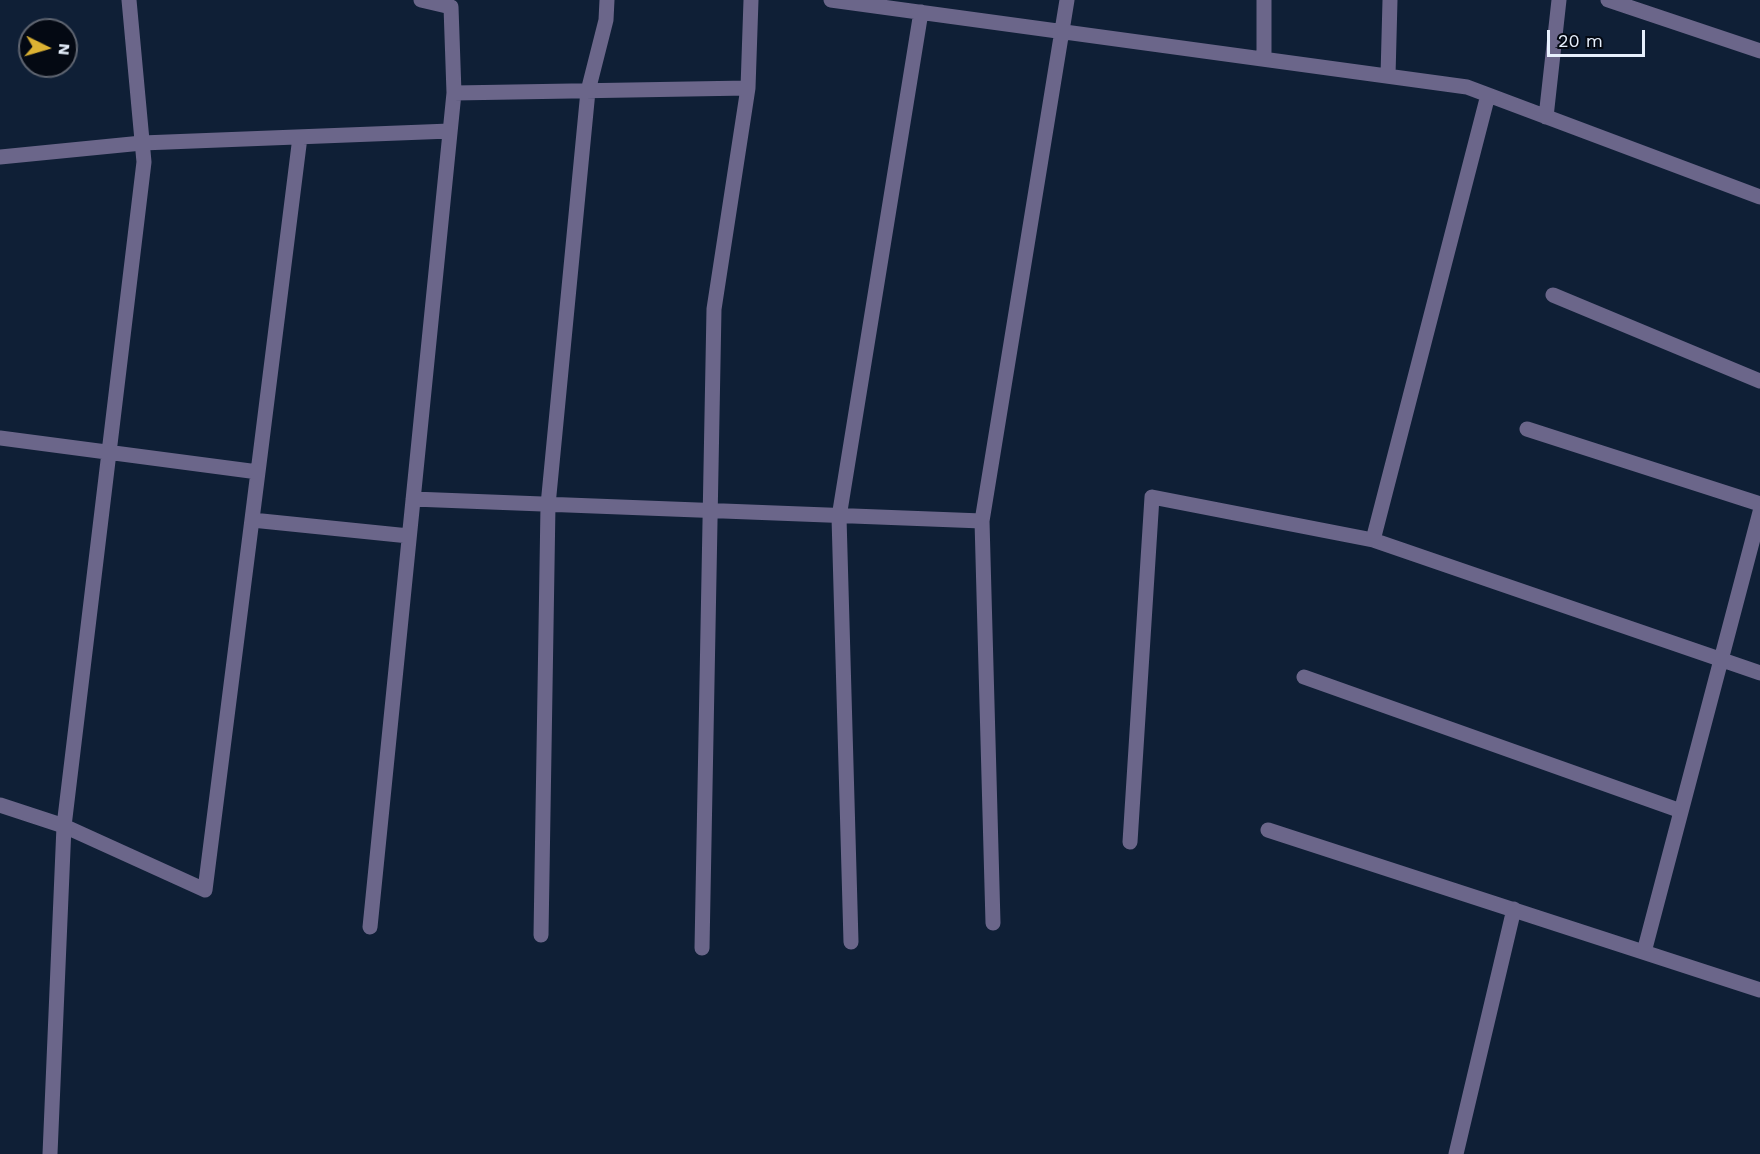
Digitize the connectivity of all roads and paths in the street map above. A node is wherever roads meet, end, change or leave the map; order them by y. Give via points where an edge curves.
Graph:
1 (129, 0) edge
2 (421, 0) edge
3 (607, 0) edge
4 (751, 0) edge
5 (831, 0) edge
6 (1067, 0) edge
7 (1264, 0) edge
8 (1390, 0) edge
9 (1559, 0) edge
10 (1608, 0) edge
11 (452, 3) edge
12 (921, 12) junction
13 (1060, 32) junction
14 (1760, 51) edge
15 (1263, 59) junction
16 (1388, 76) junction
17 (748, 88) junction
18 (588, 91) junction
19 (454, 93) junction
20 (1488, 95) junction
21 (1546, 117) junction
22 (450, 131) junction
23 (300, 137) junction
24 (142, 143) junction
25 (0, 157) edge
26 (1760, 197) edge
27 (1553, 295) dead end
28 (1760, 381) edge
29 (1527, 429) dead end
30 (0, 438) edge
31 (109, 452) junction
32 (258, 472) junction
33 (413, 499) junction
34 (1760, 504) edge
35 (548, 505) junction
36 (711, 512) junction
37 (1760, 512) edge
38 (839, 517) junction
39 (252, 520) junction
40 (981, 521) junction
41 (409, 536) junction
42 (1374, 540) junction
43 (1721, 659) junction
44 (1760, 673) edge
45 (1304, 676) dead end
46 (0, 805) edge
47 (1681, 811) junction
48 (64, 826) junction
49 (1268, 830) dead end
50 (1130, 842) dead end
51 (1514, 909) junction
52 (993, 923) dead end
53 (370, 927) dead end
54 (542, 935) dead end
55 (851, 942) dead end
56 (702, 948) dead end
57 (1644, 952) junction
58 (1760, 990) edge
59 (50, 1154) edge
60 (1456, 1154) edge

1 - 24 street
2 - 11 street
3 - 18 street via 606,20
4 - 17 street
5 - 12 street
6 - 13 street
7 - 15 street
8 - 16 street
9 - 21 street
10 - 14 street
11 - 19 street
12 - 13 street
12 - 38 street
13 - 15 street
13 - 40 street
15 - 16 street
16 - 20 street via 1467,87
17 - 18 street
17 - 36 street via 714,309
18 - 19 street
18 - 35 street
19 - 22 street
20 - 21 street
20 - 42 street
21 - 26 street
22 - 23 street
22 - 33 street
23 - 24 street
23 - 32 street
24 - 25 street
24 - 31 street via 144,162
27 - 28 street
29 - 34 street
30 - 31 street
31 - 32 street
31 - 48 street
32 - 39 street
33 - 35 street
33 - 41 street
35 - 36 street
35 - 54 street
36 - 38 street
36 - 56 street
37 - 43 street
38 - 40 street
38 - 55 street
39 - 41 street
39 - 48 street via 205,890
40 - 52 street
41 - 53 street
42 - 43 street
42 - 50 street via 1152,496
43 - 44 street
43 - 47 street
45 - 47 street
46 - 48 street
47 - 57 street
48 - 59 street
49 - 51 street
51 - 57 street
51 - 60 street
57 - 58 street

